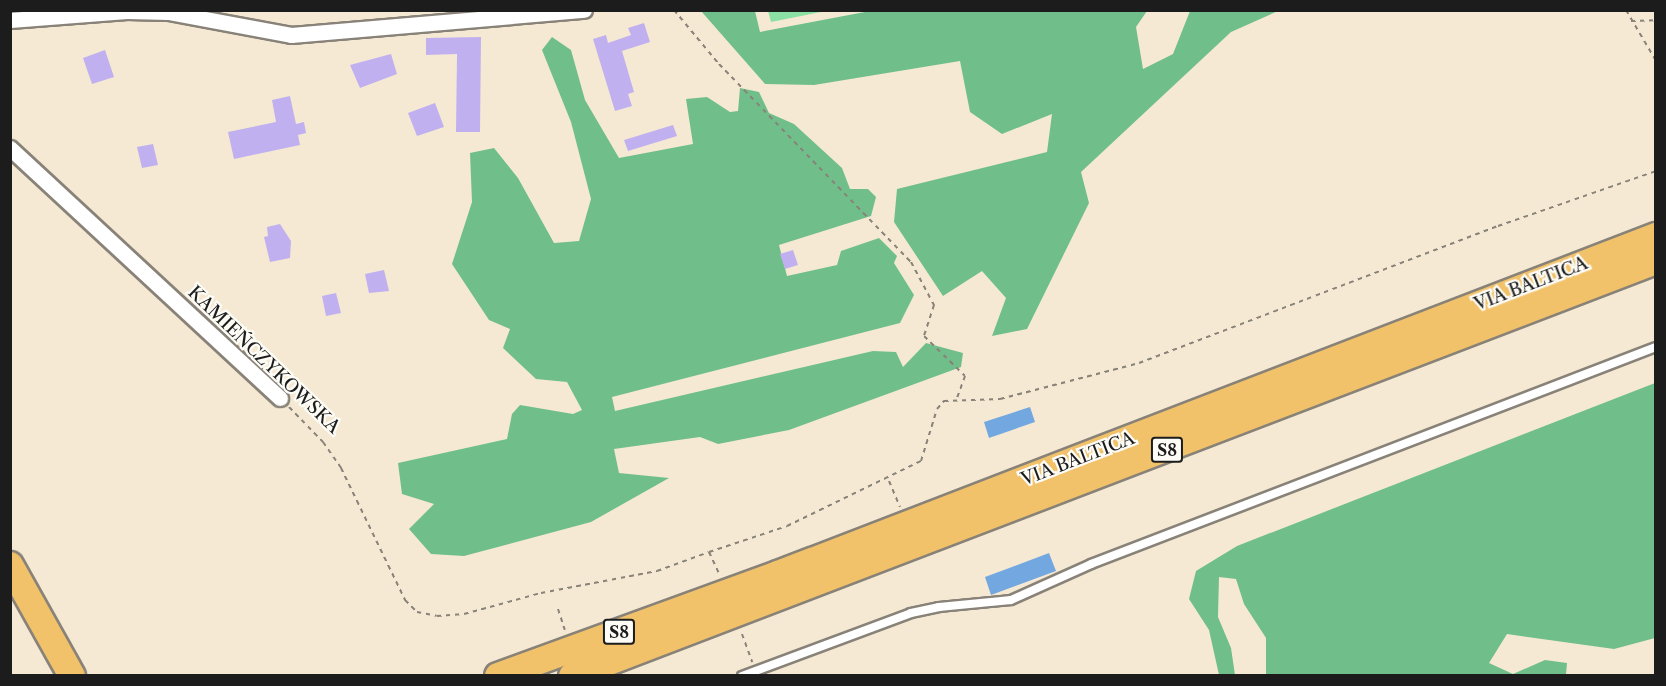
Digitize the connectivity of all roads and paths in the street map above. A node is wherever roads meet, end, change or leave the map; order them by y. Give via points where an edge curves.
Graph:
1 (584, 10) edge
2 (674, 10) edge
3 (1626, 10) edge
4 (10, 20) edge
5 (1656, 20) edge
6 (1631, 21) junction
7 (1656, 61) edge
8 (10, 148) edge
9 (1656, 171) edge
10 (1656, 236) edge
11 (1656, 261) edge
12 (1656, 347) edge
13 (280, 398) joint
14 (957, 398) junction
15 (890, 482) dead end
16 (900, 506) dead end
17 (709, 552) junction
18 (10, 565) edge
19 (719, 573) dead end
20 (558, 609) dead end
21 (564, 629) dead end
22 (742, 634) dead end
23 (755, 671) junction
24 (70, 674) edge
25 (498, 675) edge
26 (572, 675) edge
27 (742, 675) edge

1 - 4 street via 291,35 168,12 127,11
2 - 14 path via 719,64 911,262 934,305 924,336 965,376
3 - 6 path
5 - 6 path
6 - 7 path
8 - 13 street, KAMIEŃCZYKOWSKA
9 - 14 path via 1498,226 1139,363 1000,399
10 - 25 highway, VIA BALTICA / S8 via 778,574
11 - 26 highway, VIA BALTICA / S8
12 - 23 lane via 1091,564 1011,600 939,607 911,614
13 - 17 path, KAMIEŃCZYKOWSKA via 323,442 341,468 405,600 417,612 437,616 464,614 542,593 657,570
14 - 17 path, KAMIEŃCZYKOWSKA via 944,401 937,409 928,449 921,461 787,526
15 - 16 path
17 - 19 path
18 - 24 highway
20 - 21 path
22 - 23 path
23 - 27 lane

